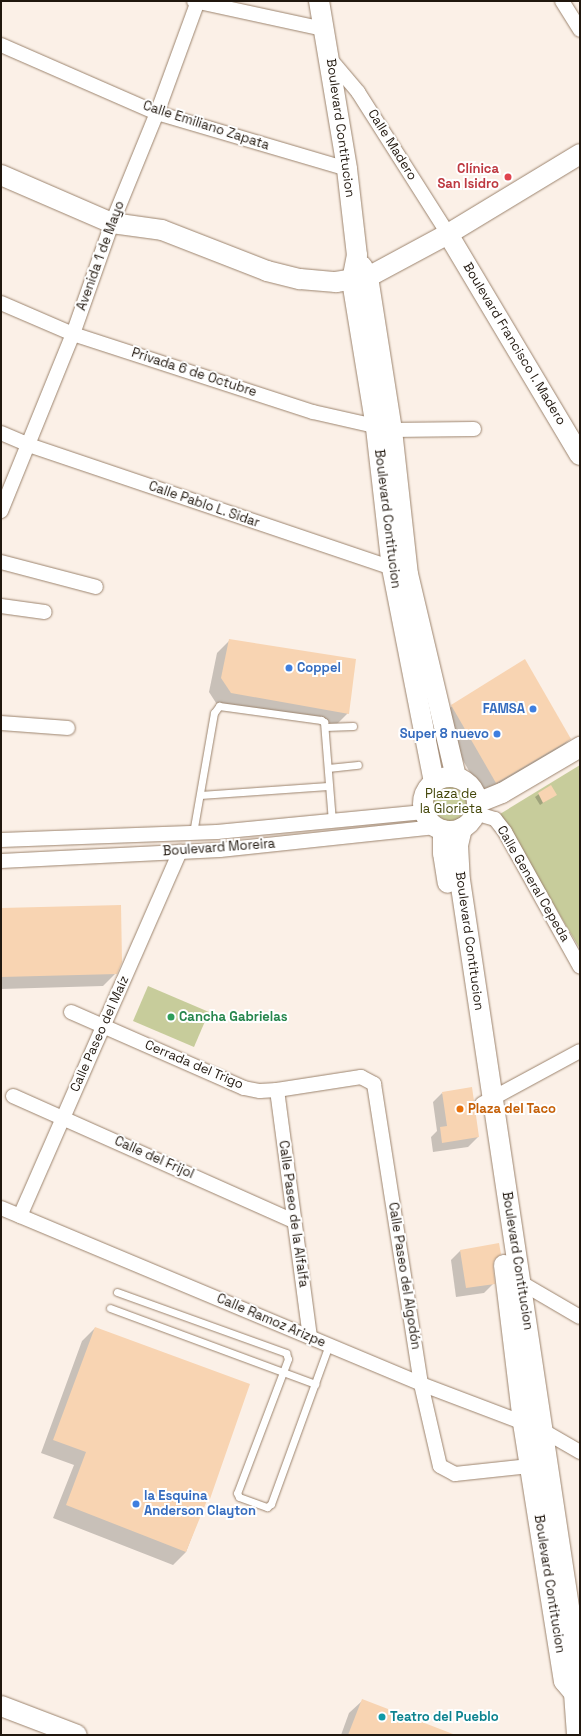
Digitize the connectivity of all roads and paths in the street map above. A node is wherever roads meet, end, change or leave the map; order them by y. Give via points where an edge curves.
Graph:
1 (562, 1) edge
2 (197, 2) edge
3 (321, 2) edge
4 (323, 29) junction
5 (580, 30) edge
6 (1, 45) edge
7 (331, 60) junction
8 (157, 113) junction
9 (580, 154) edge
10 (347, 169) junction
11 (1, 175) edge
12 (112, 223) junction
13 (448, 234) junction
14 (360, 279) junction
15 (1, 303) edge
16 (73, 334) junction
17 (384, 429) junction
18 (474, 429) dead end
19 (1, 433) edge
20 (28, 445) junction
21 (579, 450) edge
22 (1, 511) edge
23 (1, 562) edge
24 (400, 571) junction
25 (96, 587) dead end
26 (1, 606) edge
27 (45, 612) dead end
28 (1, 723) edge
29 (354, 726) dead end
30 (68, 728) dead end
31 (325, 728) junction
32 (580, 747) edge
33 (358, 765) dead end
34 (328, 768) junction
35 (456, 777) junction
36 (434, 782) junction
37 (328, 786) junction
38 (200, 795) junction
39 (476, 808) junction
40 (332, 822) junction
41 (441, 824) junction
42 (217, 832) junction
43 (193, 833) junction
44 (60, 838) junction
45 (3, 840) edge
46 (220, 850) junction
47 (180, 852) junction
48 (61, 858) junction
49 (4, 860) edge
50 (580, 967) edge
51 (72, 1012) dead end
52 (104, 1025) junction
53 (580, 1051) edge
54 (369, 1079) joint
55 (277, 1090) junction
56 (13, 1096) dead end
57 (487, 1101) junction
58 (63, 1118) junction
59 (1, 1208) edge
60 (20, 1216) junction
61 (294, 1221) junction
62 (520, 1282) junction
63 (117, 1292) dead end
64 (110, 1308) dead end
65 (580, 1317) edge
66 (310, 1338) junction
67 (329, 1345) junction
68 (283, 1373) junction
69 (315, 1384) junction
70 (421, 1384) junction
71 (523, 1423) junction
72 (542, 1430) junction
73 (580, 1452) edge
74 (530, 1466) junction
75 (577, 1693) edge
76 (1, 1706) edge
77 (77, 1735) edge
78 (577, 1735) edge

1 - 5 street
2 - 4 street
2 - 8 street, Avenida 1 de Mayo
3 - 4 street, Boulevard Contitucion
4 - 7 street, Boulevard Contitucion
6 - 8 street, Calle Emiliano Zapata
7 - 10 street, Boulevard Contitucion
7 - 13 street, Calle Madero via 358,92
8 - 10 street, Calle Emiliano Zapata
8 - 12 street, Avenida 1 de Mayo
9 - 13 street
10 - 14 street, Boulevard Contitucion
11 - 12 street
12 - 14 street via 162,230 274,272 321,282
12 - 16 street, Avenida 1 de Mayo
13 - 14 street
13 - 21 street, Boulevard Francisco I. Madero
14 - 17 street, Boulevard Contitucion
15 - 16 street, Privada 6 de Octubre
16 - 17 street, Privada 6 de Octubre via 313,412
16 - 20 street, Avenida 1 de Mayo
17 - 18 street, Privada 6 de Octubre
17 - 24 street, Boulevard Contitucion
19 - 20 street, Calle Pablo L. Sidar
20 - 22 street, Avenida 1 de Mayo
20 - 24 street, Calle Pablo L. Sidar
23 - 25 street
24 - 35 street, Boulevard Contitucion
24 - 36 street, Boulevard Contitucion
26 - 27 street
28 - 30 street
29 - 31 lane
31 - 34 lane
31 - 38 lane via 321,720 219,706 214,713
32 - 39 street
33 - 34 lane
34 - 37 lane
35 - 36 street via 444,777
35 - 39 street via 471,787
36 - 41 street via 425,796
37 - 38 lane
37 - 40 lane
38 - 43 lane
39 - 41 street
39 - 50 street, Calle General Cepeda via 495,819 505,832
40 - 41 street, Boulevard Moreira
40 - 42 street, Boulevard Moreira
41 - 46 street, Boulevard Moreira
41 - 57 street, Boulevard Contitucion via 458,845 459,873
42 - 43 street, Boulevard Moreira
42 - 46 street
43 - 44 street, Boulevard Moreira
44 - 45 street, Boulevard Moreira
44 - 48 street
45 - 49 street
46 - 47 street, Boulevard Moreira
47 - 48 street, Boulevard Moreira
47 - 52 street, Calle Paseo del Maíz
48 - 49 street, Boulevard Moreira
51 - 52 street, Cerrada del Trigo
52 - 55 street, Cerrada del Trigo via 225,1082 260,1091
52 - 58 street, Calle Paseo del Maíz
53 - 57 street
54 - 55 street, Cerrada del Trigo via 361,1077
54 - 70 street, Calle Paseo del Algodón via 374,1084
55 - 61 street, Calle Paseo de la Alfalfa
56 - 58 street, Calle del Frijol
57 - 62 street, Boulevard Contitucion
57 - 71 street, Boulevard Contitucion
58 - 60 street, Calle Paseo del Maíz
58 - 61 street, Calle del Frijol
59 - 60 street, Calle Ramoz Arizpe
60 - 66 street, Calle Ramoz Arizpe
61 - 66 street, Calle Paseo de la Alfalfa
62 - 65 street
62 - 72 street, Boulevard Contitucion
63 - 68 lane via 286,1353 288,1359
64 - 68 lane
66 - 67 street, Calle Ramoz Arizpe
67 - 69 lane
67 - 70 street, Calle Ramoz Arizpe
68 - 69 lane
68 - 69 lane via 237,1493 239,1497 267,1507 271,1504
70 - 71 street, Calle Ramoz Arizpe
70 - 74 street, Calle Paseo del Algodón via 440,1466 447,1472 454,1474
71 - 72 street, Calle Ramoz Arizpe
71 - 74 street, Boulevard Contitucion
72 - 73 street, Calle Ramoz Arizpe
72 - 75 street, Boulevard Contitucion via 580,1680
74 - 75 street, Boulevard Contitucion via 564,1681
75 - 78 street, Boulevard Contitucion
76 - 77 street

